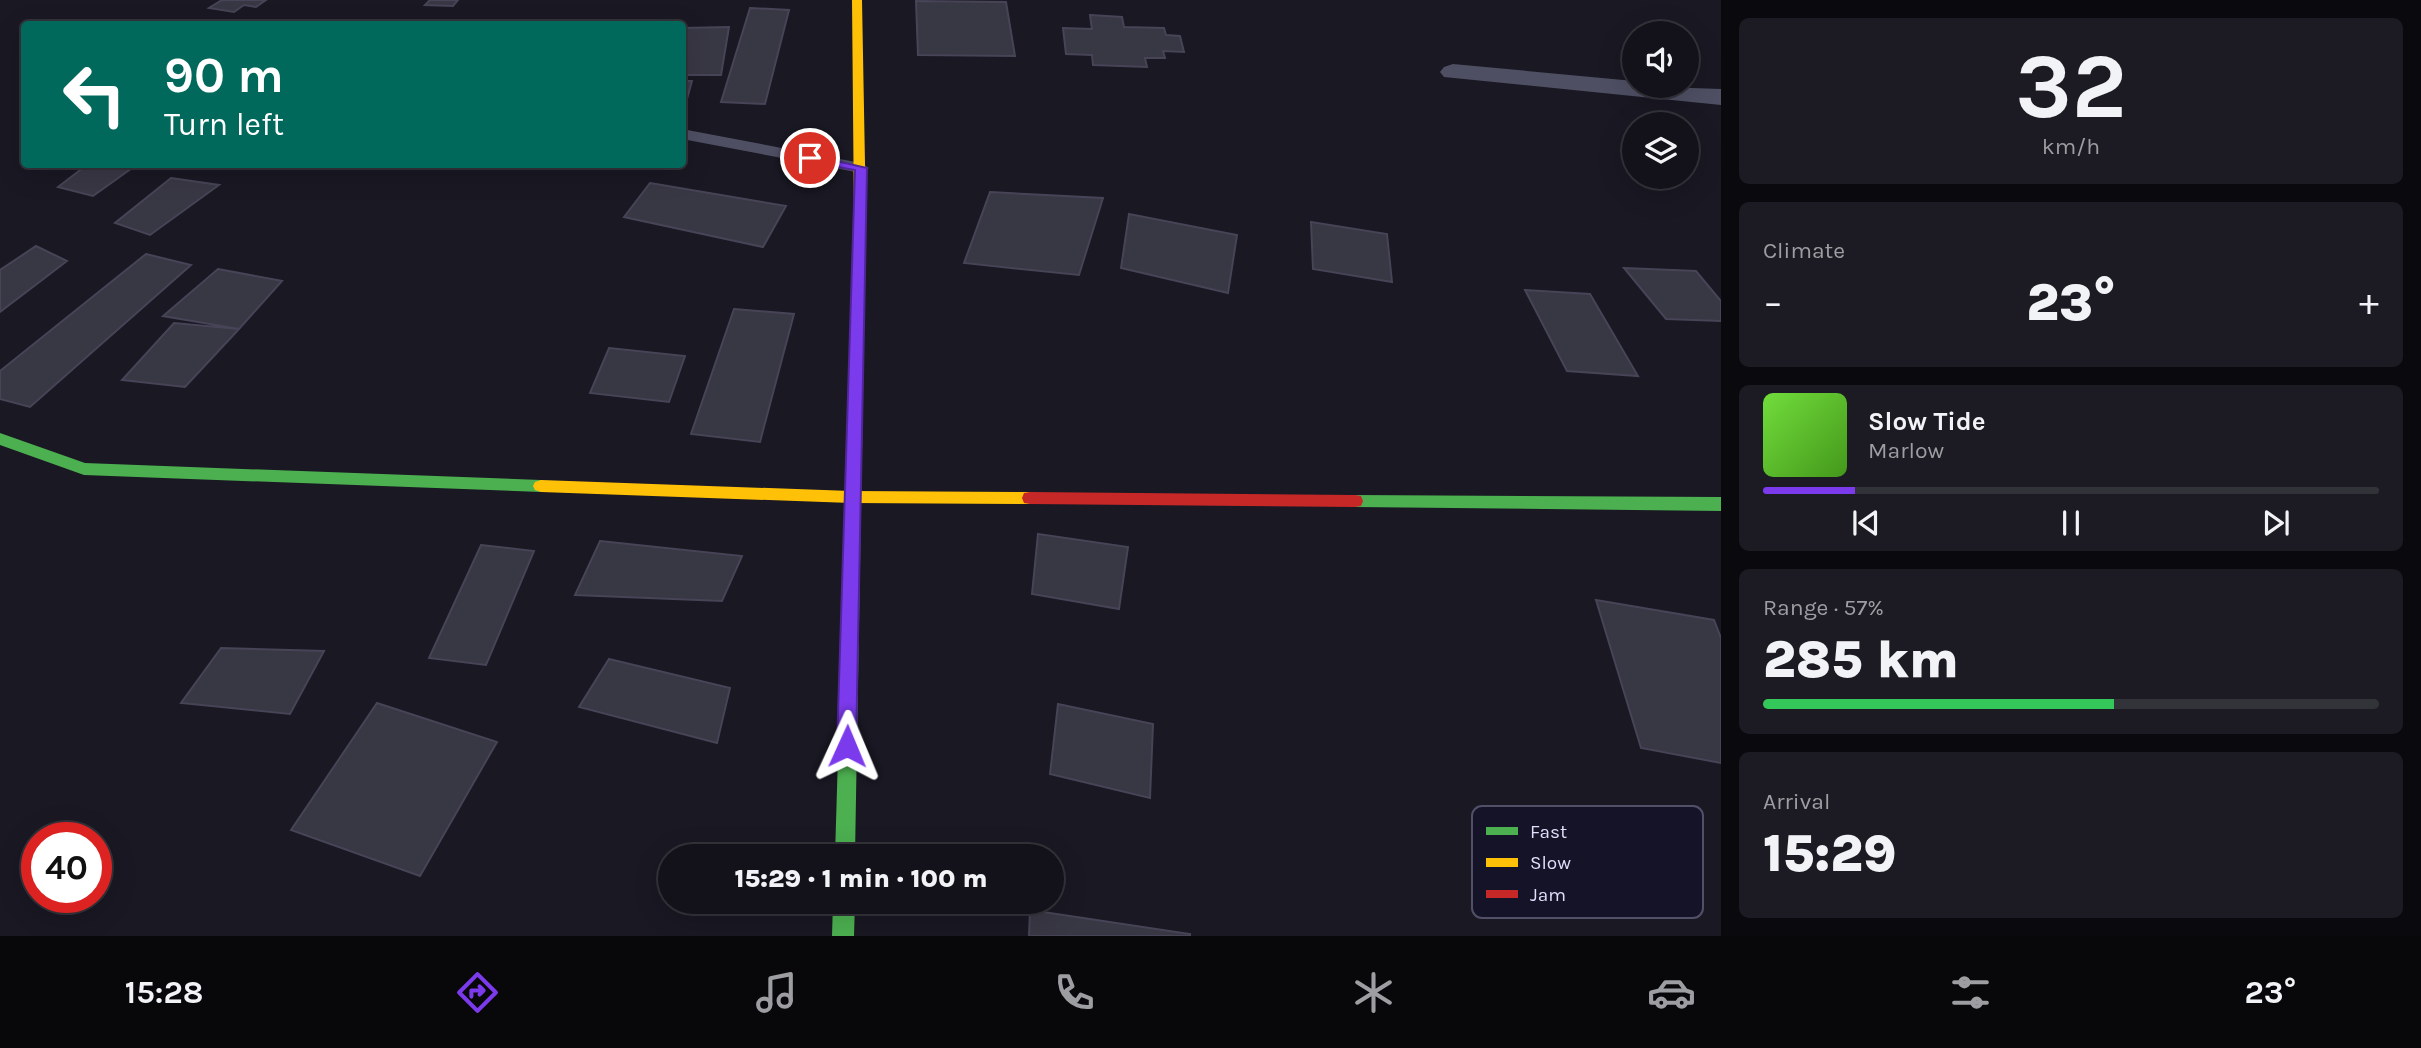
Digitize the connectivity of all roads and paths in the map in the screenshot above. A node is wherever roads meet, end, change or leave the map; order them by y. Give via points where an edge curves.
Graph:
1 (858, 0) edge
2 (1452, 72) dead end
3 (1721, 97) edge
4 (686, 135) edge
5 (861, 168) junction
6 (0, 439) edge
7 (851, 497) junction
8 (1721, 504) edge
9 (845, 844) edge
10 (844, 914) edge
11 (843, 936) edge

1 - 5 street
2 - 3 street
4 - 5 lane
5 - 7 street
6 - 7 street via 84,469
7 - 8 street
7 - 9 street
10 - 11 street

